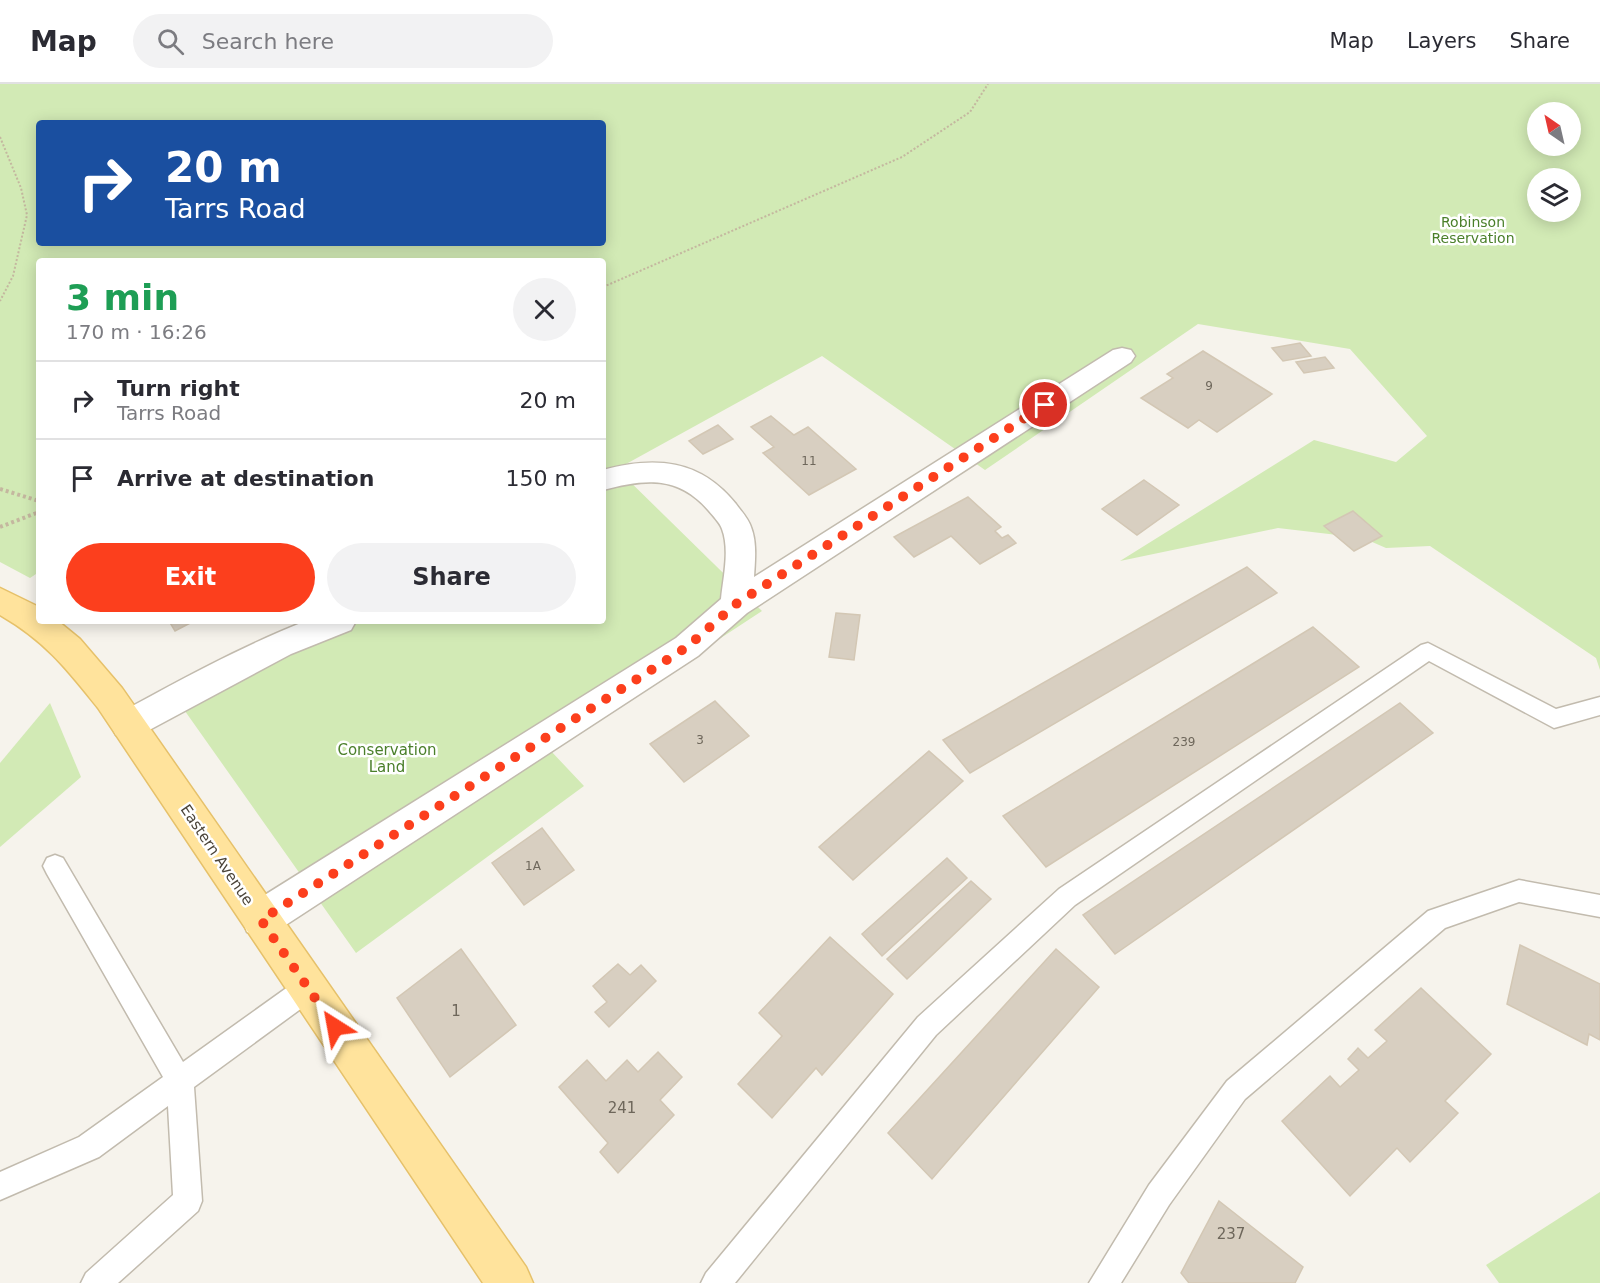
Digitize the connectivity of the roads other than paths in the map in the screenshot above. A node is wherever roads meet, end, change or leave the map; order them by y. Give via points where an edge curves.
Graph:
1 (1122, 356) dead end
2 (606, 479) edge
3 (0, 600) edge
4 (736, 604) junction
5 (36, 621) edge
6 (39, 624) edge
7 (332, 624) edge
8 (1600, 706) edge
9 (128, 725) junction
10 (55, 866) dead end
11 (1600, 906) edge
12 (261, 920) junction
13 (308, 988) junction
14 (180, 1082) junction
15 (0, 1186) edge
16 (96, 1283) edge
17 (510, 1283) edge
18 (716, 1283) edge
19 (1104, 1283) edge

1 - 4 street
2 - 4 street via 659,470 692,479 716,499 736,526 740,563
3 - 5 main road, Eastern Avenue
4 - 12 street via 687,647
6 - 9 main road, Eastern Avenue via 69,648
7 - 9 street via 223,673
8 - 18 lane via 1554,719 1428,651 1067,897 927,1026
9 - 12 main road, Eastern Avenue
10 - 14 lane
11 - 19 lane via 1519,891 1437,919 1236,1090 1159,1195
12 - 13 main road, Eastern Avenue
13 - 14 lane
13 - 17 main road, Eastern Avenue
14 - 15 lane via 89,1147
14 - 16 lane via 188,1201

